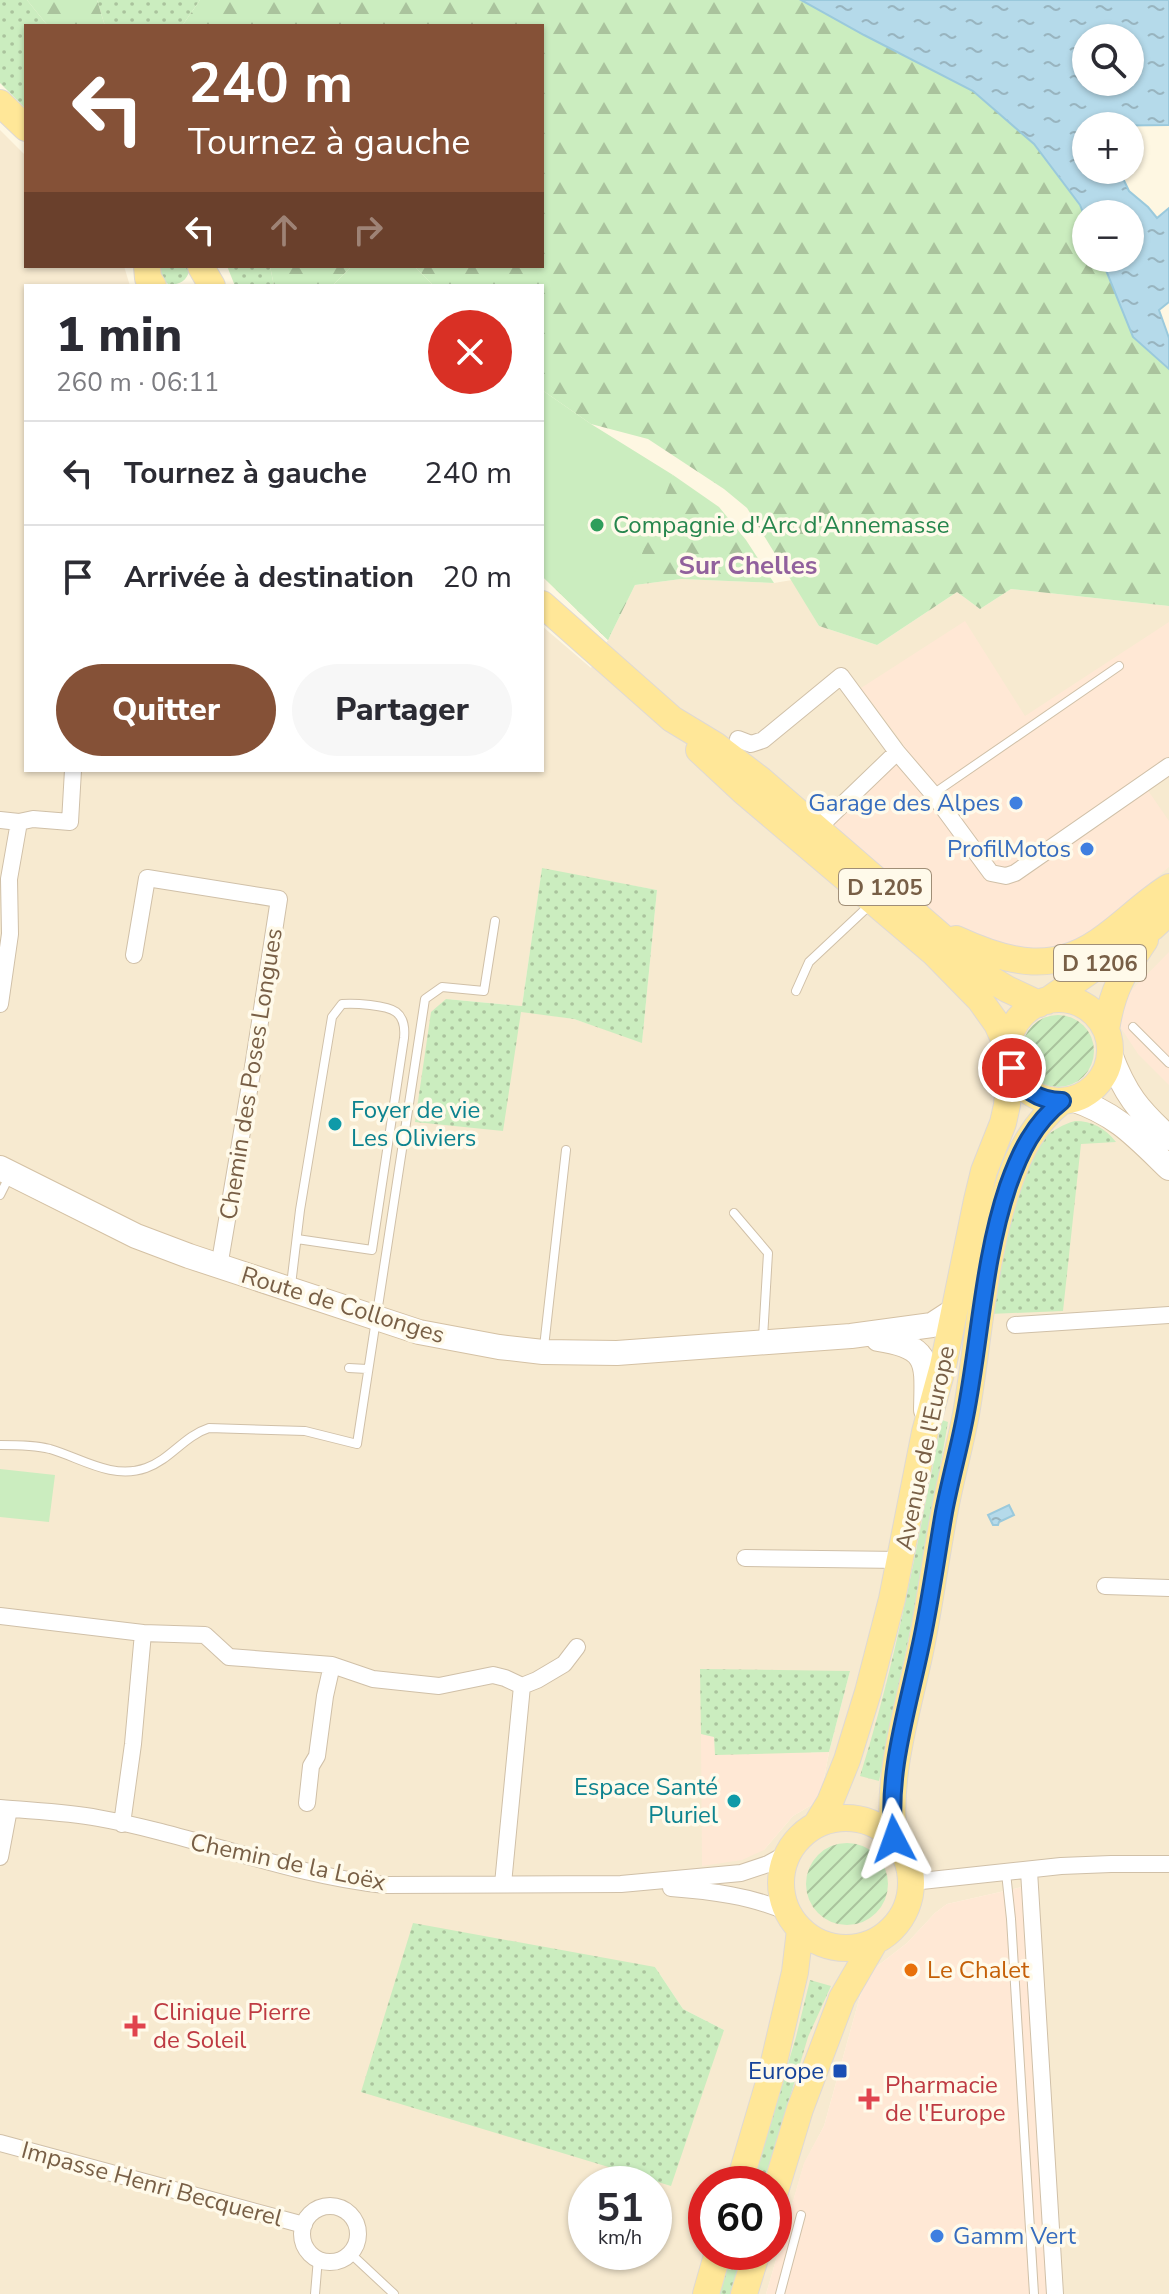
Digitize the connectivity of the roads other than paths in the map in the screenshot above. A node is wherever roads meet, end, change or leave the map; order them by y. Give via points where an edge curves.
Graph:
1 (0, 103) edge
2 (24, 126) edge
3 (544, 606) edge
4 (1119, 666) dead end
5 (672, 719) junction
6 (738, 739) dead end
7 (897, 752) junction
8 (1169, 766) edge
9 (73, 772) edge
10 (933, 794) junction
11 (0, 820) edge
12 (19, 822) junction
13 (818, 828) junction
14 (1169, 887) edge
15 (872, 903) junction
16 (1161, 919) edge
17 (495, 921) dead end
18 (931, 927) junction
19 (134, 955) dead end
20 (796, 991) dead end
21 (1043, 1002) junction
22 (0, 1004) edge
23 (1133, 1027) dead end
24 (1108, 1042) junction
25 (1009, 1056) junction
26 (1169, 1063) edge
27 (1067, 1100) junction
28 (1169, 1138) edge
29 (566, 1150) dead end
30 (1169, 1168) edge
31 (3, 1179) edge
32 (734, 1213) dead end
33 (297, 1239) junction
34 (219, 1267) junction
35 (290, 1289) junction
36 (955, 1310) junction
37 (1169, 1315) edge
38 (376, 1318) junction
39 (1015, 1325) dead end
40 (851, 1336) junction
41 (763, 1342) junction
42 (543, 1352) junction
43 (349, 1368) dead end
44 (367, 1369) junction
45 (925, 1432) junction
46 (0, 1445) edge
47 (745, 1558) dead end
48 (901, 1560) junction
49 (1105, 1586) dead end
50 (1169, 1588) edge
51 (0, 1616) edge
52 (143, 1633) junction
53 (577, 1647) dead end
54 (332, 1665) junction
55 (522, 1686) junction
56 (307, 1803) dead end
57 (5, 1808) edge
58 (122, 1824) junction
59 (816, 1825) junction
60 (894, 1839) junction
61 (788, 1853) junction
62 (0, 1857) edge
63 (1169, 1864) edge
64 (1029, 1871) junction
65 (1006, 1873) junction
66 (912, 1882) junction
67 (503, 1884) junction
68 (621, 1884) junction
69 (794, 1921) junction
70 (874, 1943) junction
71 (0, 2143) edge
72 (744, 2166) edge
73 (783, 2166) edge
74 (801, 2215) dead end
75 (304, 2225) junction
76 (350, 2253) junction
77 (318, 2258) junction
78 (713, 2270) edge
79 (751, 2270) edge
80 (315, 2294) edge
81 (394, 2294) edge
82 (706, 2294) edge
83 (744, 2294) edge
84 (780, 2294) edge
85 (1034, 2294) edge
86 (1055, 2294) edge

1 - 2 main road
3 - 5 main road, D 1205
4 - 10 lane
5 - 13 main road, D 1205 via 736,760
5 - 15 main road, D 1205 via 711,761
6 - 7 street via 751,744 763,740 841,676
7 - 10 street
7 - 13 street
8 - 10 street via 1006,876 991,873
9 - 12 street via 70,822
11 - 12 street
12 - 22 street via 9,879 10,934
13 - 18 main road, D 1205
14 - 18 main road via 1092,947 1055,961 1013,960
15 - 20 lane via 809,962
15 - 25 main road, D 1205 via 970,989 997,1024
16 - 21 main road, D 1206
16 - 24 main road, D 1206 via 1118,983 1110,1004
17 - 38 lane via 484,991 442,987 425,999
18 - 21 main road, D 1205 via 992,980
19 - 34 street, Chemin des Poses Longues via 147,878 279,899
21 - 24 main road via 1082,1005 1094,1013
21 - 25 main road via 1017,1022
23 - 26 lane
24 - 27 main road via 1107,1068 1100,1080 1085,1094
24 - 28 street via 1128,1095
25 - 27 main road via 1016,1077 1030,1091
25 - 36 main road, Avenue de l'Europe via 1005,1114 984,1171
27 - 30 street via 1113,1117
27 - 60 main road, Avenue de l'Europe via 1039,1123 1025,1145 997,1224 904,1724 891,1805
29 - 42 lane
31 - 34 street, Route de Collonges
32 - 41 lane via 768,1253
33 - 33 lane via 332,1017 342,1004 393,1010 403,1021 404,1038 372,1250
33 - 35 lane
34 - 35 street, Route de Collonges
35 - 38 street, Route de Collonges
36 - 40 street, Route de Collonges via 932,1325
36 - 45 main road, Avenue de l'Europe
37 - 39 street
38 - 42 street, Route de Collonges via 462,1341
38 - 44 lane
40 - 41 street, Route de Collonges
40 - 45 street, Route de Collonges via 898,1342 921,1356 927,1377
41 - 42 street, Route de Collonges
43 - 44 lane
44 - 46 lane via 357,1444 305,1431 209,1428 144,1469 121,1471 46,1448
45 - 48 main road, Avenue de l'Europe
47 - 48 street
48 - 59 main road, Avenue de l'Europe via 855,1735
49 - 50 street
51 - 52 street
52 - 54 street via 205,1635 229,1657
52 - 58 street
53 - 55 street via 564,1664
54 - 55 street via 373,1679 439,1686 493,1675
54 - 56 street
55 - 67 street
57 - 58 street, Chemin de la Loëx
57 - 62 street
58 - 67 street, Chemin de la Loëx via 364,1883
59 - 60 main road via 858,1819
59 - 61 main road
60 - 66 main road via 909,1864
61 - 68 street, Chemin de la Loëx via 741,1873
61 - 69 main road via 781,1885
63 - 64 street
64 - 65 street
64 - 86 street
65 - 66 street
65 - 85 lane
66 - 70 main road via 900,1922
67 - 68 street, Chemin de la Loëx
68 - 69 street, Chemin de la Loëx via 717,1893 761,1903
69 - 70 main road via 816,1942 835,1948
69 - 72 main road via 798,1958
70 - 73 main road via 842,1998
71 - 75 street, Impasse Henri Becquerel
74 - 84 lane
75 - 76 street via 320,2208 344,2210 358,2230
75 - 77 street via 305,2244
76 - 77 street via 338,2260
76 - 81 lane
77 - 80 lane
78 - 82 main road
79 - 83 main road

